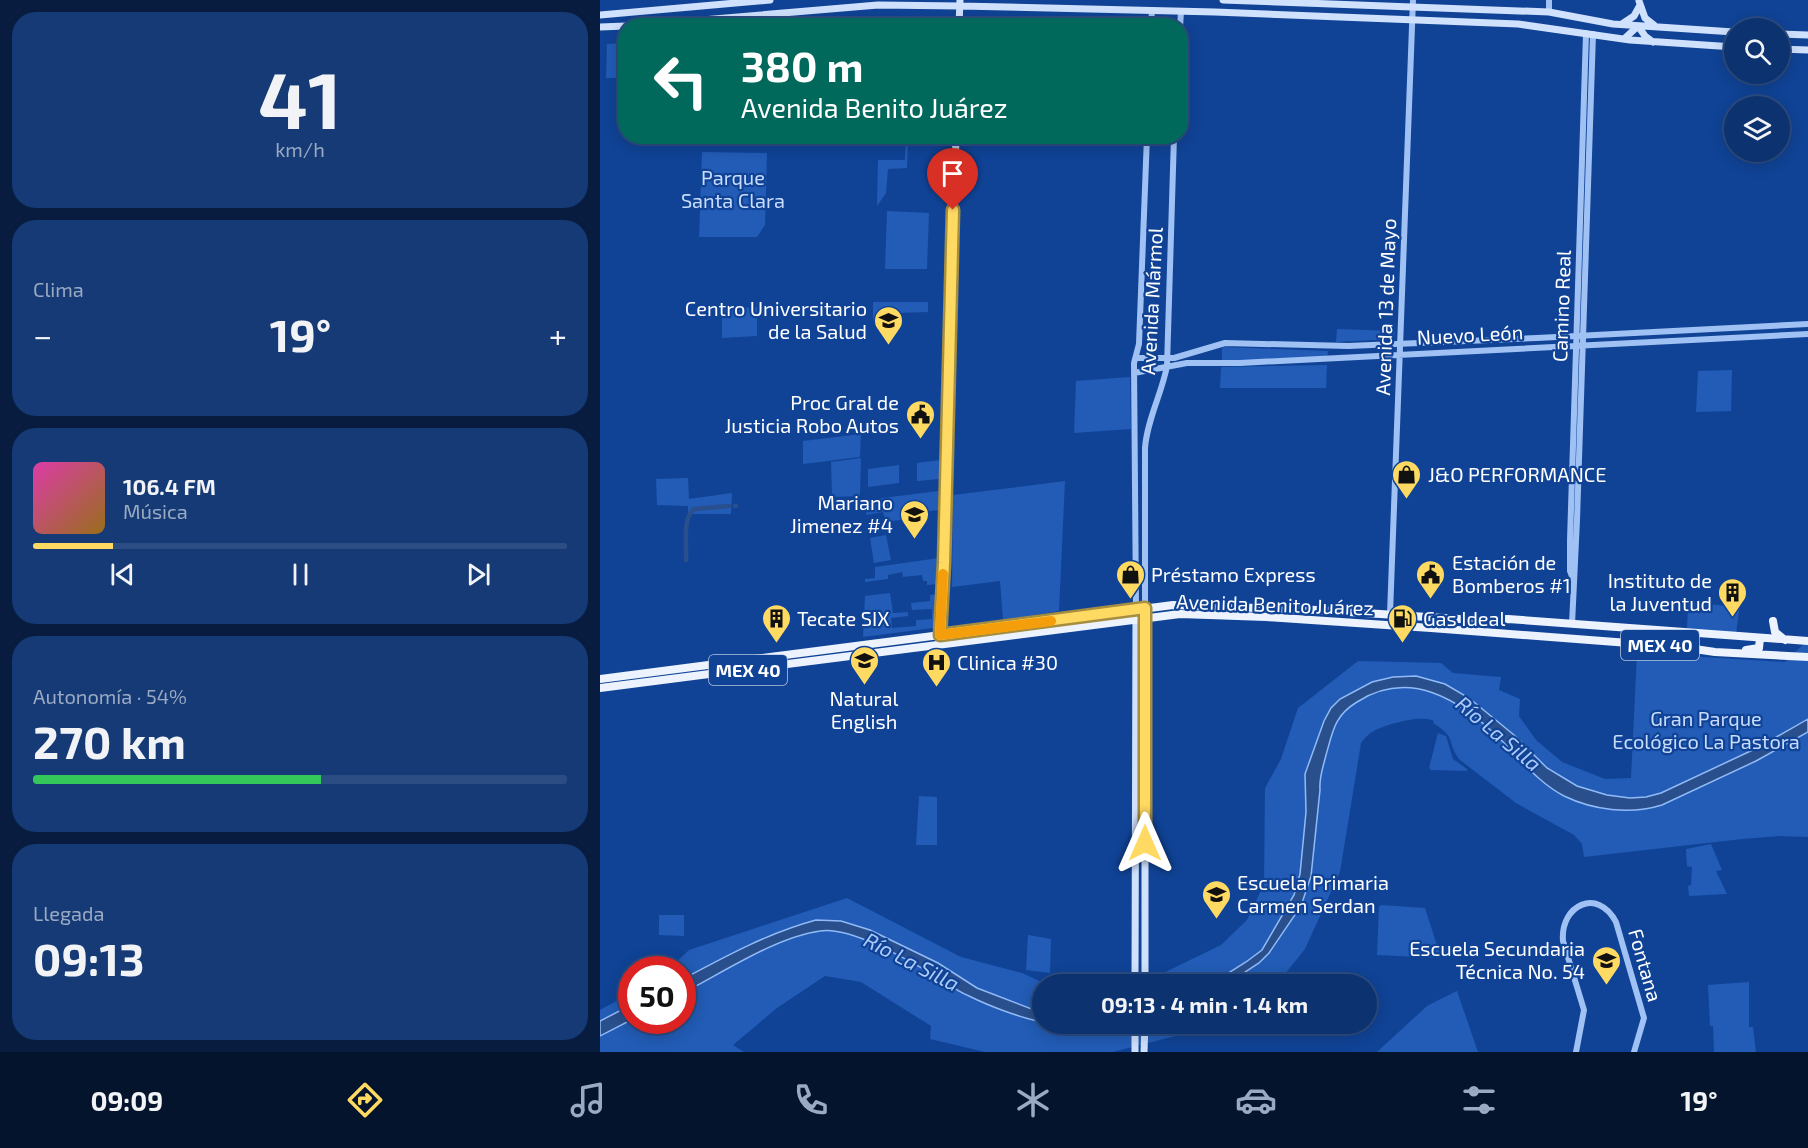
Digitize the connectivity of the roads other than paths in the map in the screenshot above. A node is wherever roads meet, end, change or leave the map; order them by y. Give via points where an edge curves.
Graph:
1 (770, 0) edge
2 (1223, 0) edge
3 (1549, 0) edge
4 (960, 3) edge
5 (1413, 3) edge
6 (1639, 3) edge
7 (1152, 10) junction
8 (1181, 11) junction
9 (1549, 12) junction
10 (600, 15) edge
11 (724, 18) edge
12 (959, 18) edge
13 (1152, 18) edge
14 (1181, 18) edge
15 (1412, 20) junction
16 (1621, 25) junction
17 (618, 26) edge
18 (1638, 26) junction
19 (600, 27) edge
20 (1656, 27) junction
21 (1724, 31) edge
22 (1590, 34) junction
23 (1790, 34) edge
24 (1808, 35) edge
25 (1624, 39) junction
26 (1653, 42) junction
27 (1724, 46) edge
28 (1790, 49) edge
29 (1808, 50) edge
30 (956, 144) edge
31 (1148, 144) edge
32 (1174, 144) edge
33 (1808, 324) edge
34 (1808, 334) edge
35 (1580, 335) junction
36 (1401, 344) junction
37 (1580, 345) junction
38 (1400, 354) junction
39 (1136, 358) junction
40 (1167, 362) junction
41 (1134, 373) junction
42 (1146, 468) junction
43 (1136, 475) junction
44 (1159, 606) junction
45 (1140, 608) junction
46 (1390, 614) junction
47 (1159, 616) junction
48 (1431, 617) junction
49 (1140, 620) junction
50 (1773, 621) dead end
51 (1572, 624) junction
52 (1431, 628) junction
53 (940, 635) junction
54 (1761, 638) junction
55 (1786, 641) junction
56 (1808, 641) edge
57 (939, 645) junction
58 (822, 650) junction
59 (1715, 652) junction
60 (1808, 657) edge
61 (810, 663) junction
62 (600, 679) edge
63 (600, 688) edge
64 (1135, 707) junction
65 (1145, 707) junction
66 (1135, 974) edge
67 (1145, 974) edge
68 (1135, 1034) edge
69 (1145, 1034) edge
70 (1135, 1052) edge
71 (1144, 1052) edge
72 (1576, 1052) edge
73 (1635, 1052) edge

1 - 10 main road
2 - 5 main road
3 - 9 street
4 - 7 main road
4 - 11 main road via 878,5
4 - 12 main road
5 - 9 main road
5 - 15 street, Avenida 13 de Mayo
6 - 16 main road via 1632,18
6 - 18 street
6 - 20 main road via 1645,18
7 - 8 main road
7 - 13 street
8 - 14 street
8 - 15 main road
9 - 16 main road
15 - 22 main road via 1518,24
15 - 36 street, Avenida 13 de Mayo
16 - 18 main road
17 - 19 main road
18 - 20 main road
18 - 25 main road
18 - 26 main road
20 - 21 main road
22 - 25 main road
22 - 35 street, Camino Real
23 - 24 main road
25 - 26 main road
26 - 27 main road
28 - 29 main road
30 - 53 main road
31 - 39 street
32 - 40 street, Avenida Mármol
33 - 35 street, Nuevo León
34 - 37 street, Nuevo León
35 - 36 street, Nuevo León
35 - 37 street, Camino Real
36 - 38 street, Avenida 13 de Mayo
36 - 40 street, Nuevo León via 1225,343
37 - 38 street, Nuevo León
37 - 51 street, Camino Real via 1570,540
38 - 40 street, Nuevo León via 1240,363
38 - 46 street, Avenida 13 de Mayo
39 - 40 street, Nuevo León
39 - 41 street
40 - 41 street, Nuevo León
40 - 42 street, Avenida Mármol via 1146,441
41 - 43 street
42 - 43 street
42 - 45 street, Avenida Mármol
43 - 45 street
44 - 45 main road, Avenida Benito Juárez / MEX 40
44 - 46 main road, Avenida Benito Juárez / MEX 40
44 - 47 main road
45 - 49 main road
45 - 53 main road, Avenida Benito Juárez / MEX 40
46 - 48 main road, Avenida Benito Juárez / MEX 40
47 - 49 main road, Avenida Benito Juárez / MEX 40
47 - 52 main road, Avenida Benito Juárez / MEX 40 via 1266,617
48 - 51 main road, Avenida Benito Juárez / MEX 40
48 - 52 main road
49 - 57 main road, Avenida Benito Juárez / MEX 40
49 - 64 main road
49 - 65 main road
50 - 55 main road via 1775,632
51 - 54 main road, Avenida Benito Juárez / MEX 40
52 - 59 main road, Avenida Benito Juárez / MEX 40
53 - 57 main road
53 - 58 main road, Avenida Benito Juárez / MEX 40
54 - 55 main road, Avenida Benito Juárez / MEX 40
54 - 59 main road via 1760,646 1754,650
55 - 56 main road, Avenida Benito Juárez / MEX 40
57 - 61 main road, Avenida Benito Juárez / MEX 40
58 - 61 main road via 812,656
58 - 62 main road, Avenida Benito Juárez / MEX 40
59 - 60 main road, Avenida Benito Juárez / MEX 40
61 - 63 main road, Avenida Benito Juárez / MEX 40
64 - 65 main road
64 - 66 main road
65 - 67 main road
68 - 70 main road
69 - 71 main road
72 - 73 street, Fontana via 1584,1010 1563,941 1563,929 1573,910 1588,903 1602,905 1616,922 1644,1018

